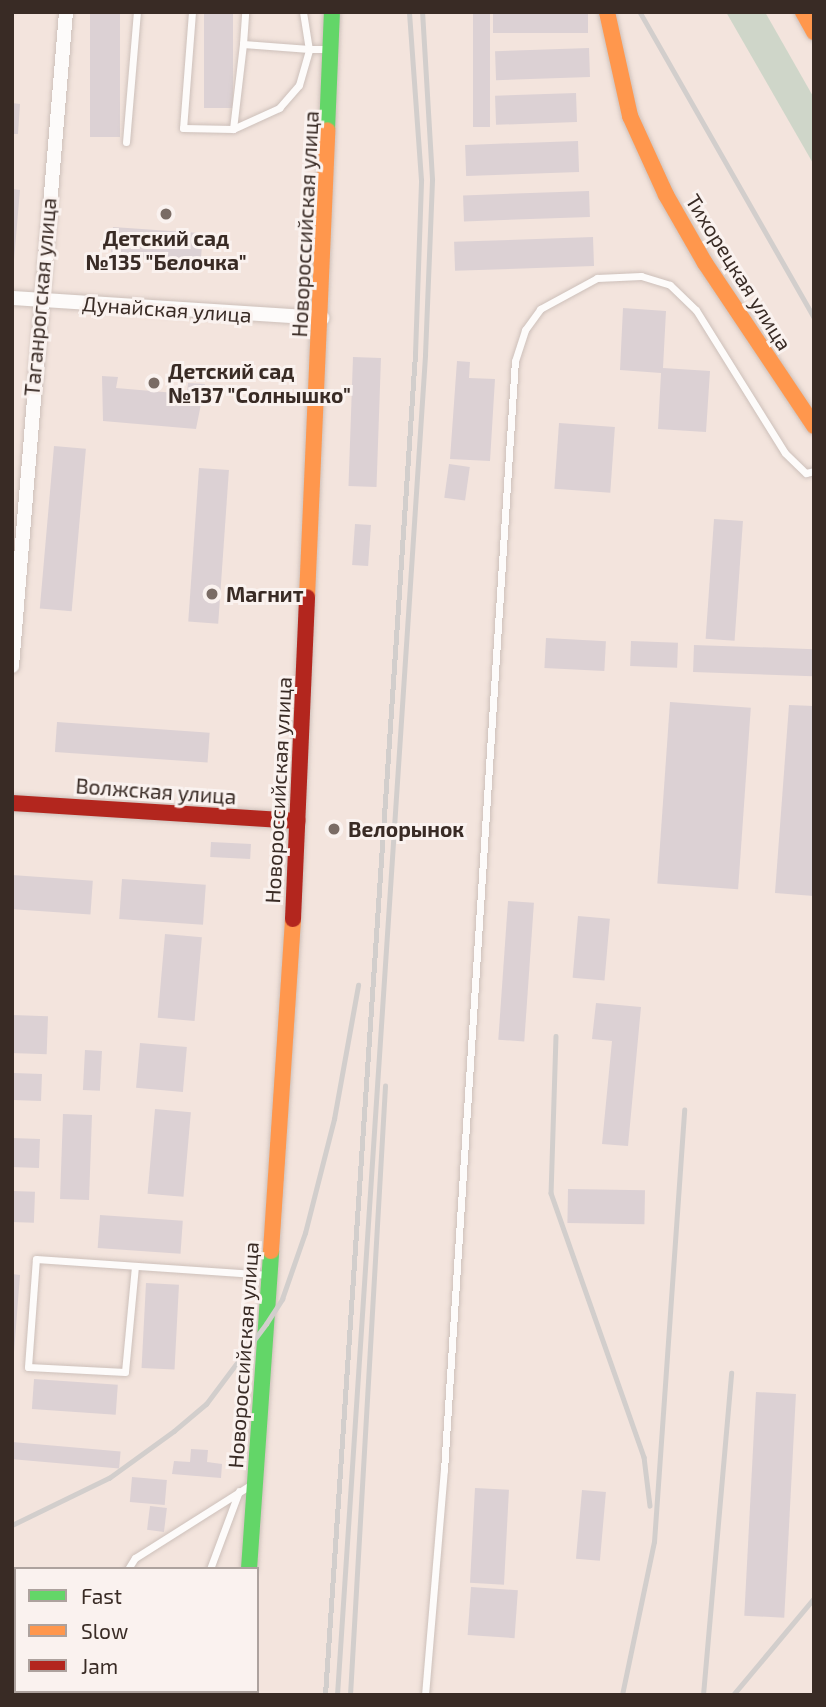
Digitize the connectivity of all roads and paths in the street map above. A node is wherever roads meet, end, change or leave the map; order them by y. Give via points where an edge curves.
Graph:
1 (66, 12) edge
2 (137, 12) edge
3 (192, 12) edge
4 (245, 12) edge
5 (303, 12) edge
6 (332, 12) edge
7 (607, 12) edge
8 (803, 12) edge
9 (814, 32) edge
10 (243, 44) junction
11 (309, 49) junction
12 (334, 49) junction
13 (233, 129) junction
14 (126, 142) dead end
15 (12, 298) edge
16 (39, 300) junction
17 (322, 318) junction
18 (814, 426) edge
19 (814, 471) edge
20 (13, 643) edge
21 (12, 666) edge
22 (12, 803) edge
23 (297, 821) junction
24 (135, 1266) junction
25 (270, 1275) junction
26 (256, 1482) junction
27 (239, 1490) junction
28 (129, 1567) edge
29 (211, 1567) edge
30 (249, 1567) edge
31 (425, 1695) edge

1 - 16 street, Таганрогская улица
2 - 14 lane
3 - 13 lane via 183,128
4 - 10 lane
5 - 11 lane
6 - 12 main road, Новороссийская улица
7 - 18 main road, Тихорецкая улица via 613,56 630,116 666,195 705,264
8 - 9 main road
10 - 11 lane
10 - 13 lane
11 - 12 lane
11 - 13 lane via 299,85 279,108
12 - 17 main road, Новороссийская улица
15 - 16 street, Дунайская улица
16 - 17 street, Дунайская улица
16 - 20 street, Таганрогская улица
17 - 23 main road, Новороссийская улица
19 - 31 lane via 806,473 785,453 696,310 670,285 619,274 597,278 540,309 525,330 515,361 444,1470
20 - 21 street, Таганрогская улица
22 - 23 main road, Волжская улица
23 - 25 main road, Новороссийская улица
24 - 24 lane via 36,1259 27,1367 125,1372
24 - 25 lane
25 - 26 main road, Новороссийская улица
26 - 27 lane
26 - 30 main road, Новороссийская улица
27 - 28 lane via 135,1558
27 - 29 lane

